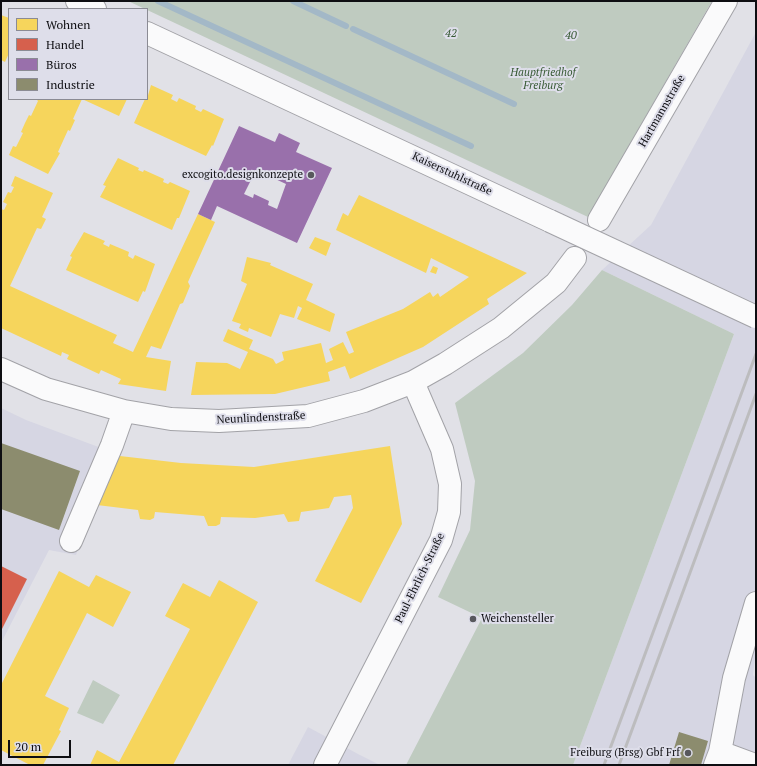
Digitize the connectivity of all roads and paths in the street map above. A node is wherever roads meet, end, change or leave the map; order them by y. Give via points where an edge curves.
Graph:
1 (77, 1) edge
2 (726, 1) edge
3 (92, 8) edge
4 (148, 33) edge
5 (598, 220) dead end
6 (575, 258) dead end
7 (756, 317) edge
8 (1, 369) edge
9 (413, 382) junction
10 (124, 411) junction
11 (71, 541) dead end
12 (756, 604) edge
13 (717, 758) edge
14 (325, 765) edge
15 (755, 765) edge

1 - 3 street
2 - 5 street, Hartmannstraße
4 - 7 street, Kaiserstuhlstraße, bridge
6 - 9 street, Neunlindenstraße via 556,283 501,328
8 - 10 street, Neunlindenstraße via 46,388
9 - 10 street, Neunlindenstraße via 364,401 308,416 219,421 171,418
9 - 14 street, Paul-Ehrlich-Straße via 442,449 450,484 449,512 441,540
10 - 11 street
12 - 13 street via 734,678
13 - 15 street

